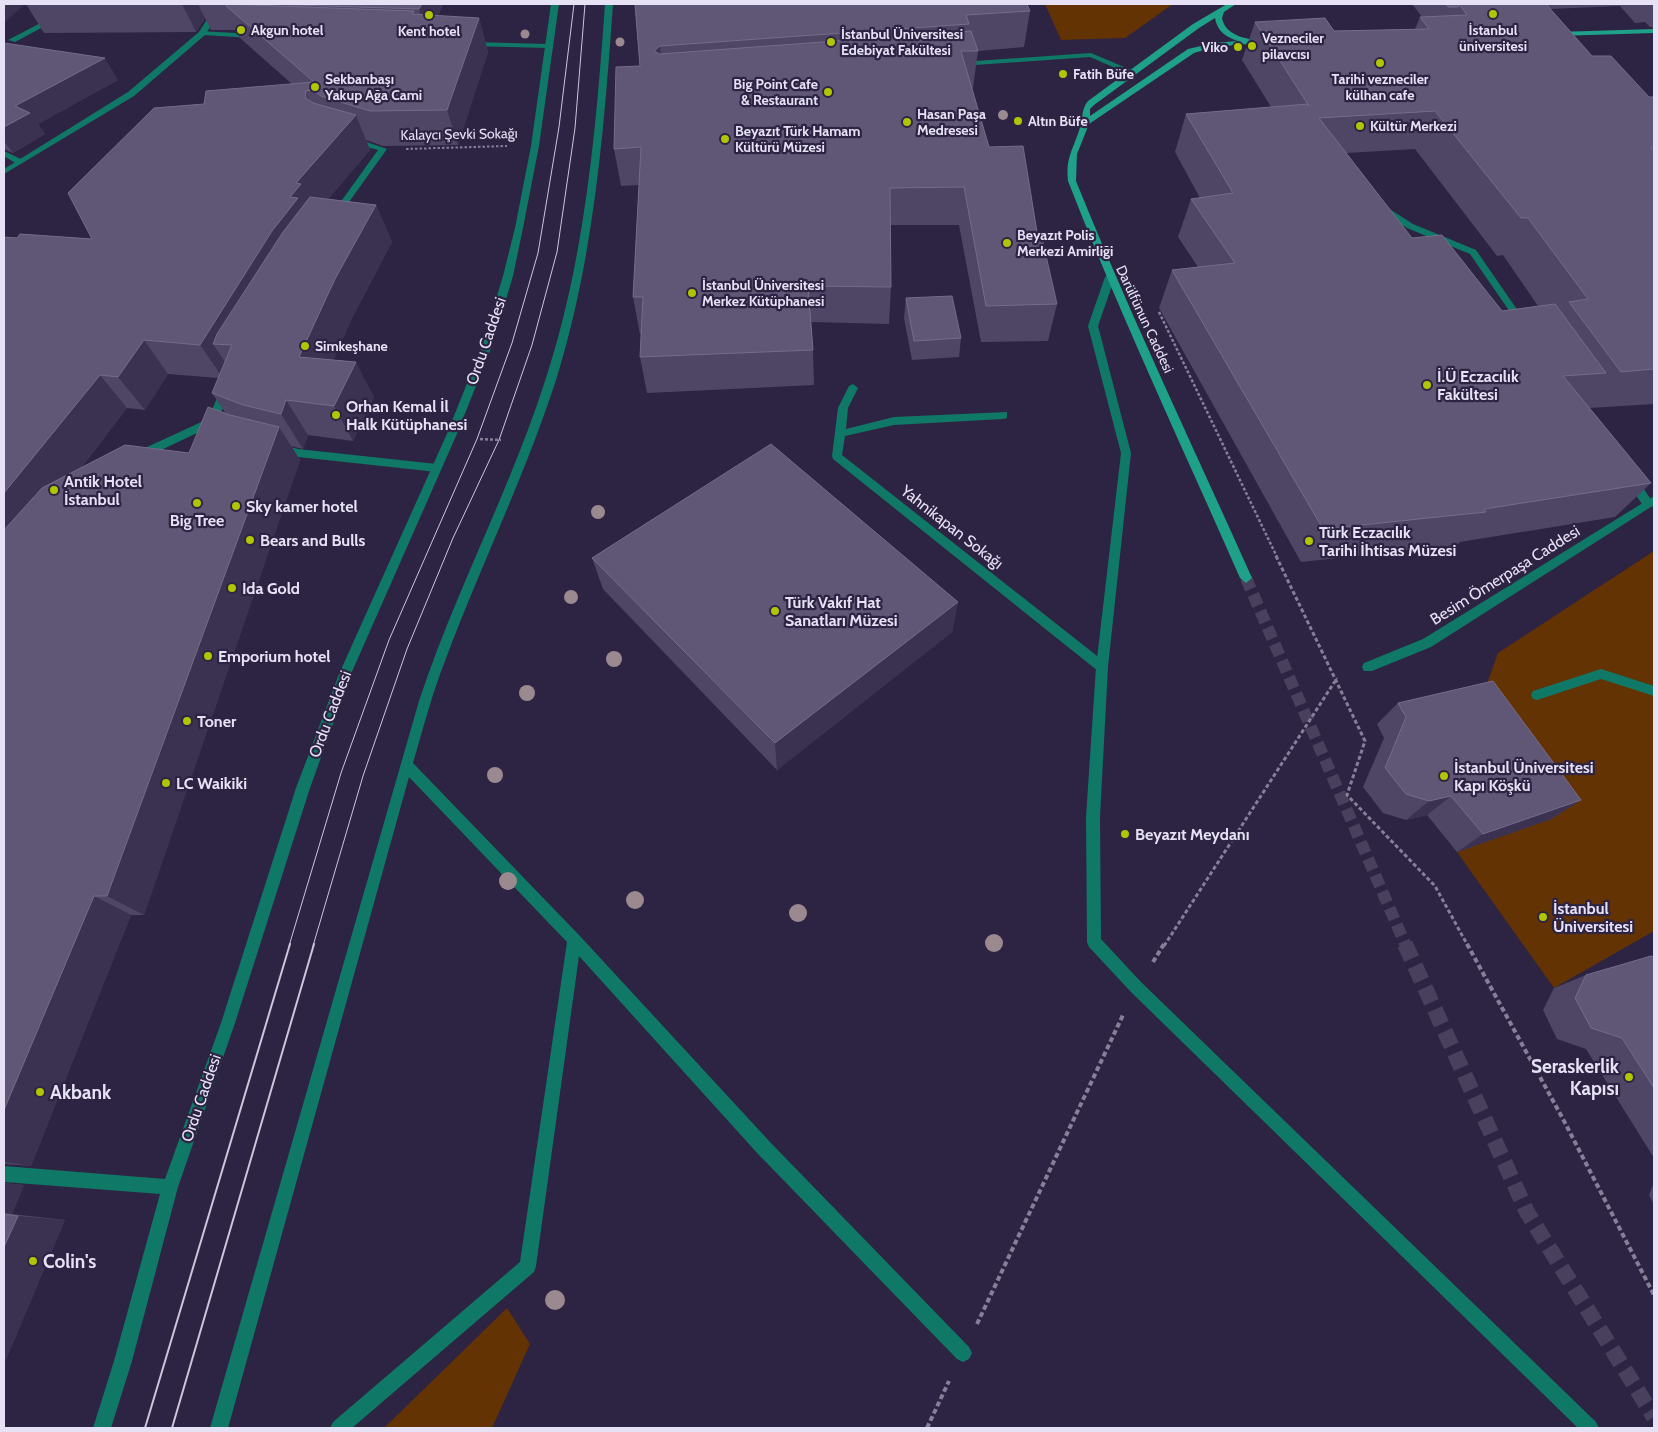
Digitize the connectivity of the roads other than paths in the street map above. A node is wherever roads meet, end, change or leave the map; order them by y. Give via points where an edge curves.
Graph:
1 (82, 4) edge
2 (221, 4) edge
3 (555, 4) edge
4 (610, 4) edge
5 (1232, 4) edge
6 (1222, 10) junction
7 (1654, 30) edge
8 (202, 33) junction
9 (1553, 34) junction
10 (1543, 35) edge
11 (261, 36) edge
12 (12, 40) dead end
13 (1560, 42) edge
14 (1253, 43) junction
15 (1272, 43) edge
16 (461, 44) edge
17 (549, 46) junction
18 (954, 65) edge
19 (1132, 72) junction
20 (1085, 123) junction
21 (341, 137) edge
22 (4, 153) edge
23 (20, 162) junction
24 (4, 172) edge
25 (1369, 200) edge
26 (331, 220) edge
27 (1110, 277) junction
28 (1529, 333) edge
29 (231, 378) edge
30 (853, 388) dead end
31 (1003, 415) dead end
32 (839, 434) junction
33 (271, 446) edge
34 (129, 460) edge
35 (437, 468) junction
36 (1625, 471) edge
37 (1651, 502) edge
38 (1246, 578) tunnel mouth
39 (1102, 667) junction
40 (1368, 667) dead end
41 (1654, 691) edge
42 (1536, 695) dead end
43 (406, 765) junction
44 (574, 940) junction
45 (4, 1174) edge
46 (170, 1187) junction
47 (963, 1354) road end
48 (102, 1428) edge
49 (219, 1428) edge
50 (339, 1428) edge
51 (1590, 1428) edge

1 - 12 street
2 - 8 street
3 - 17 street, Ordu Caddesi
4 - 43 street via 581,258 563,338 529,443 438,664
5 - 6 main road, Darülfünun Caddesi
6 - 14 main road via 1218,25 1236,38
6 - 19 main road, Darülfünun Caddesi
7 - 9 main road
8 - 11 street
8 - 23 street via 131,94
9 - 10 main road
9 - 13 street
14 - 15 main road
14 - 20 main road via 1214,45 1191,51
16 - 17 street
17 - 35 street, Ordu Caddesi via 535,146 508,276 487,346
18 - 19 street via 1091,55
19 - 20 main road, Darülfünun Caddesi via 1091,103 1086,109
20 - 27 main road, Darülfünun Caddesi via 1073,154 1072,181
21 - 26 street, Kalaycı Şevki Sokağı via 383,149
22 - 23 street
23 - 24 street
25 - 28 street via 1410,226 1473,252
27 - 38 main road, Darülfünun Caddesi
27 - 39 street via 1093,326 1126,453
29 - 34 street via 216,425
30 - 32 street, Yahnikapan Sokağı via 843,408
31 - 32 street via 894,421
32 - 39 street, Yahnikapan Sokağı via 837,456
33 - 35 street via 298,453
35 - 46 street, Ordu Caddesi via 345,674 303,788 228,1023
36 - 37 street
37 - 40 street, Besim Ömerpaşa Caddesi via 1427,643
39 - 51 street via 1093,817 1094,942 1136,987
41 - 42 street via 1601,674
43 - 44 street
43 - 49 street
44 - 47 street via 764,1148
44 - 50 street via 528,1266
45 - 46 street
46 - 48 street, Ordu Caddesi

